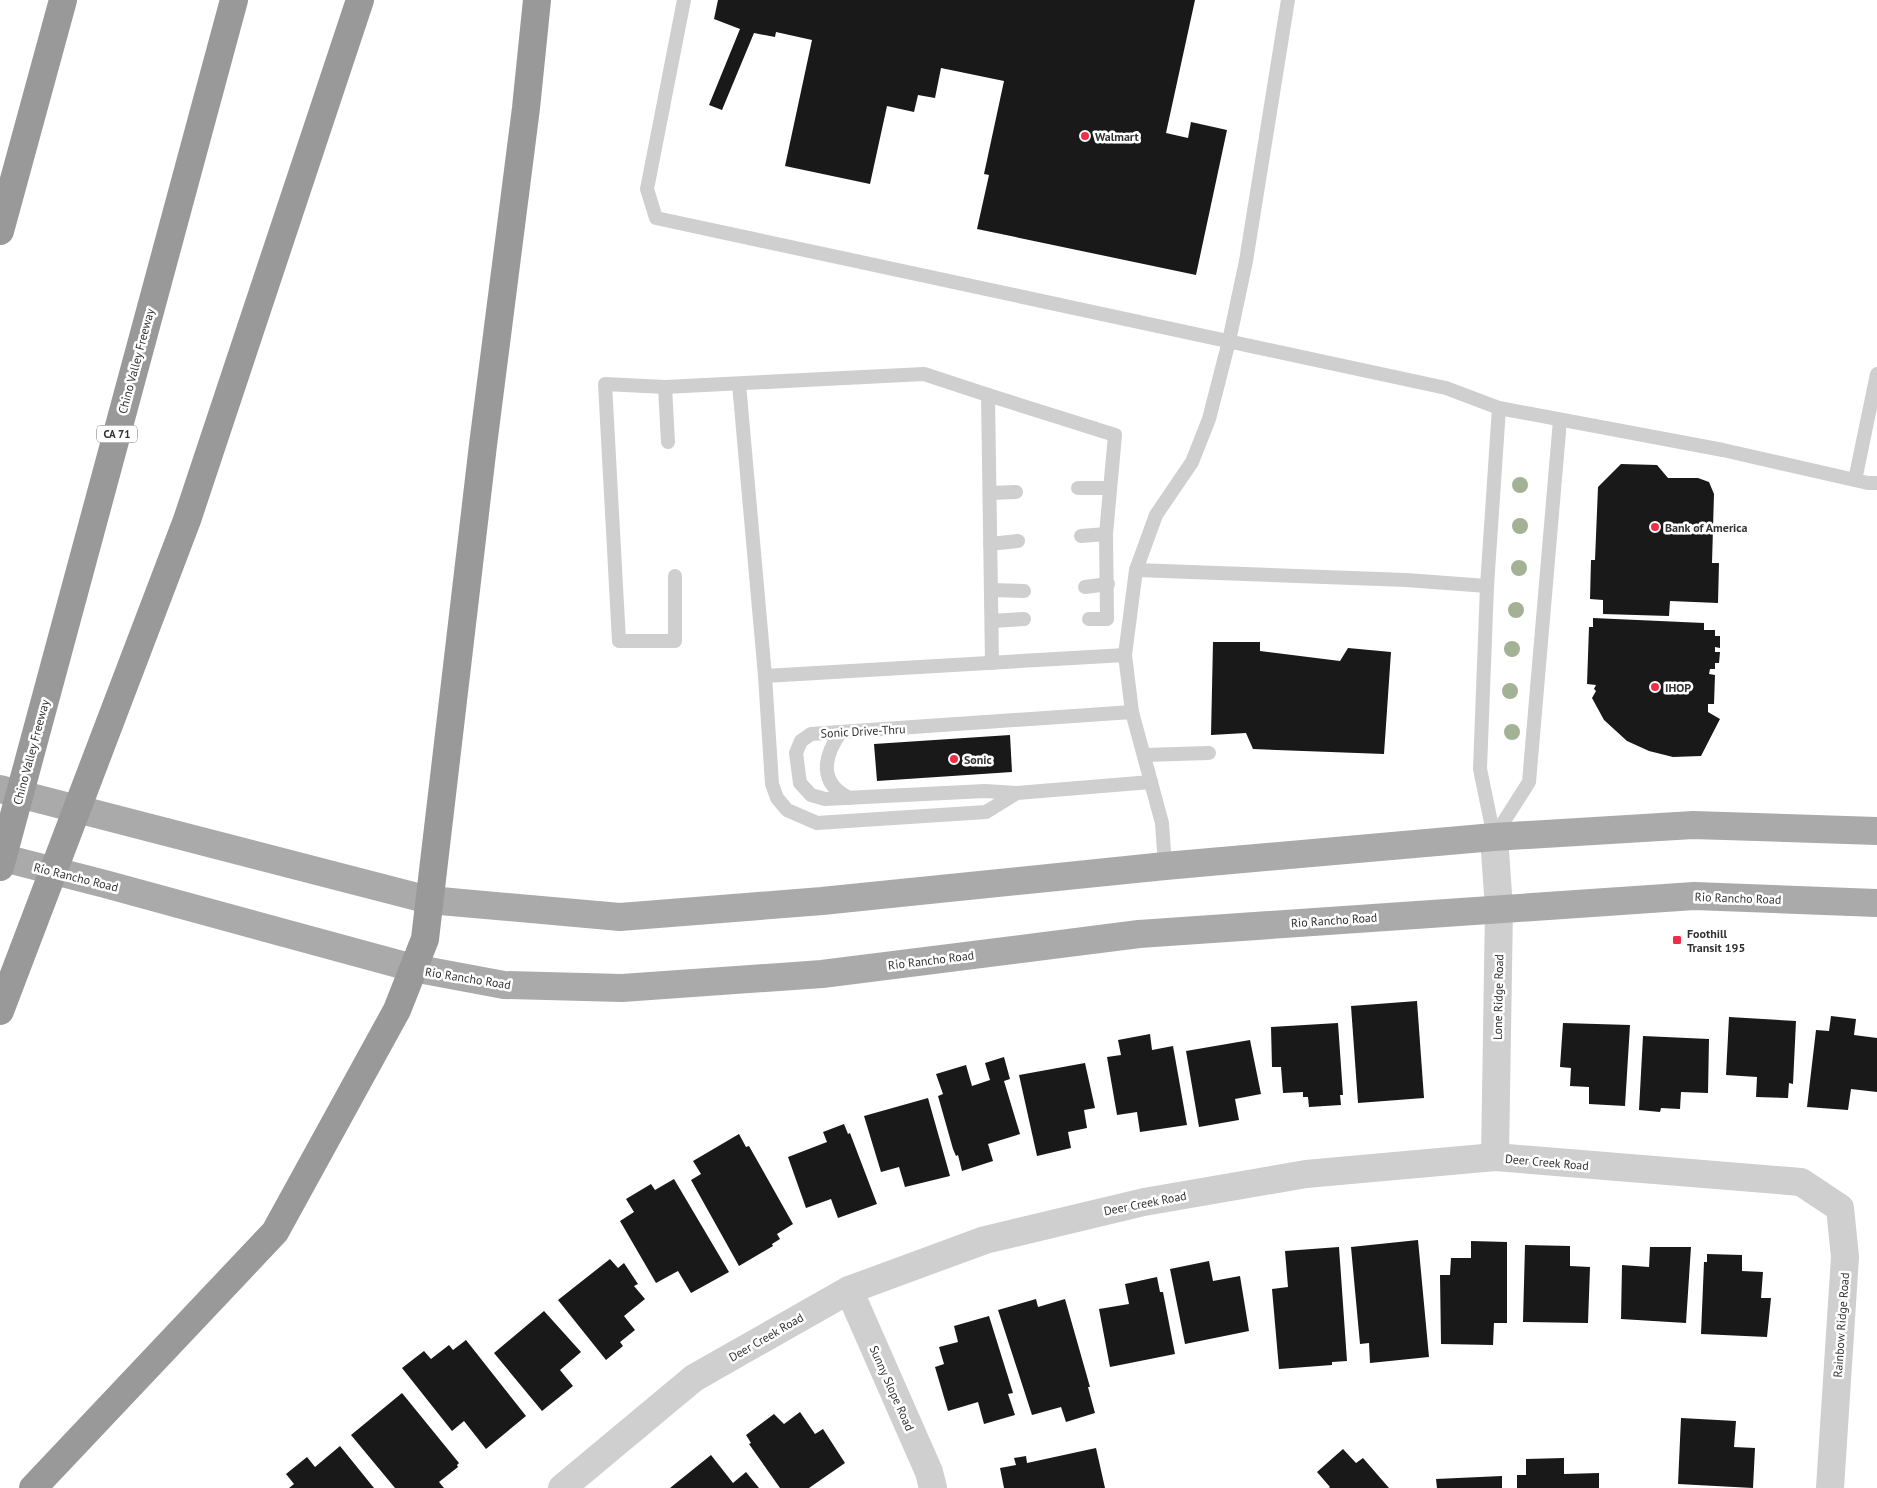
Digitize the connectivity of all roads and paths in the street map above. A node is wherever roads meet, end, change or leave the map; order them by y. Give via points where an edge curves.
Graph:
1 (63, 0) edge
2 (234, 0) edge
3 (360, 0) edge
4 (537, 0) edge
5 (550, 0) edge
6 (684, 0) edge
7 (1288, 0) edge
8 (526, 108) junction
9 (0, 231) edge
10 (1229, 341) junction
11 (1877, 374) edge
12 (739, 384) junction
13 (665, 387) junction
14 (988, 395) junction
15 (1499, 408) junction
16 (1560, 420) junction
17 (668, 442) dead end
18 (1855, 480) junction
19 (1877, 482) edge
20 (1078, 488) dead end
21 (1109, 488) junction
22 (1016, 492) dead end
23 (990, 493) junction
24 (1106, 534) junction
25 (1081, 536) dead end
26 (1018, 541) dead end
27 (990, 544) junction
28 (1136, 570) junction
29 (675, 576) dead end
30 (1108, 584) junction
31 (1487, 586) junction
32 (1085, 587) dead end
33 (991, 590) junction
34 (1024, 591) dead end
35 (1024, 619) dead end
36 (1089, 619) dead end
37 (992, 621) junction
38 (1125, 655) junction
39 (992, 663) junction
40 (765, 676) junction
41 (1132, 712) junction
42 (840, 733) junction
43 (1209, 753) dead end
44 (1144, 755) junction
45 (1151, 782) junction
46 (0, 789) edge
47 (1017, 793) junction
48 (849, 798) junction
49 (1877, 831) edge
50 (1494, 837) junction
51 (0, 858) edge
52 (1165, 866) junction
53 (0, 867) edge
54 (429, 900) junction
55 (1877, 903) edge
56 (1499, 908) junction
57 (413, 968) junction
58 (0, 1011) edge
59 (1495, 1157) junction
60 (1801, 1182) joint
61 (849, 1290) junction
62 (33, 1488) edge
63 (562, 1488) edge
64 (934, 1488) edge
65 (1830, 1488) edge

1 - 9 highway
2 - 53 highway, Chino Valley Freeway / CA 71
3 - 58 highway via 188,520
4 - 8 highway
5 - 8 highway
6 - 10 lane via 647,189 656,218
7 - 10 lane via 1246,261
8 - 54 highway
10 - 15 lane via 1446,388
10 - 28 lane via 1209,418 1192,462 1156,515
11 - 18 lane
12 - 13 lane
12 - 14 lane via 924,374
12 - 40 lane
13 - 17 lane
13 - 29 lane via 605,384 619,641 675,641
14 - 21 lane via 1115,435
14 - 23 lane
15 - 16 lane
15 - 31 lane
16 - 18 lane via 1723,450
16 - 50 lane via 1529,782
18 - 19 lane
20 - 21 lane
21 - 24 lane
22 - 23 lane
23 - 27 lane
24 - 25 lane
24 - 30 lane
26 - 27 lane
27 - 33 lane
28 - 31 lane
28 - 38 lane
30 - 32 lane
30 - 36 lane via 1108,620
31 - 50 lane via 1480,769
33 - 34 lane
33 - 37 lane
35 - 37 lane
37 - 39 lane
38 - 39 lane
38 - 41 lane
39 - 40 lane
40 - 47 lane via 772,784 786,810 817,823 986,812
41 - 42 lane, Sonic Drive-Thru
41 - 44 lane
42 - 48 lane via 829,748 826,762 829,780 837,792
42 - 48 lane, Sonic Drive-Thru via 812,734 801,742 796,753 800,783 811,795 825,799
43 - 44 lane
44 - 45 lane
45 - 47 lane, Sonic Drive-Thru
45 - 52 lane via 1162,823
46 - 54 main road
47 - 48 lane, Sonic Drive-Thru via 985,791
49 - 50 main road via 1693,825
50 - 52 main road
50 - 56 street, Lone Ridge Road
51 - 57 main road, Rio Rancho Road
52 - 54 main road via 822,902 620,917
54 - 57 highway via 424,939
55 - 56 main road, Rio Rancho Road via 1694,896
56 - 57 main road, Rio Rancho Road via 1139,934 822,974 622,988 504,985
56 - 59 street, Lone Ridge Road
57 - 62 highway via 397,1010 275,1232
59 - 60 street, Deer Creek Road
59 - 61 street, Deer Creek Road via 1306,1174 1144,1202 985,1240
60 - 65 street, Rainbow Ridge Road via 1840,1208 1845,1257
61 - 63 street, Deer Creek Road via 694,1378
61 - 64 street, Sunny Slope Road

